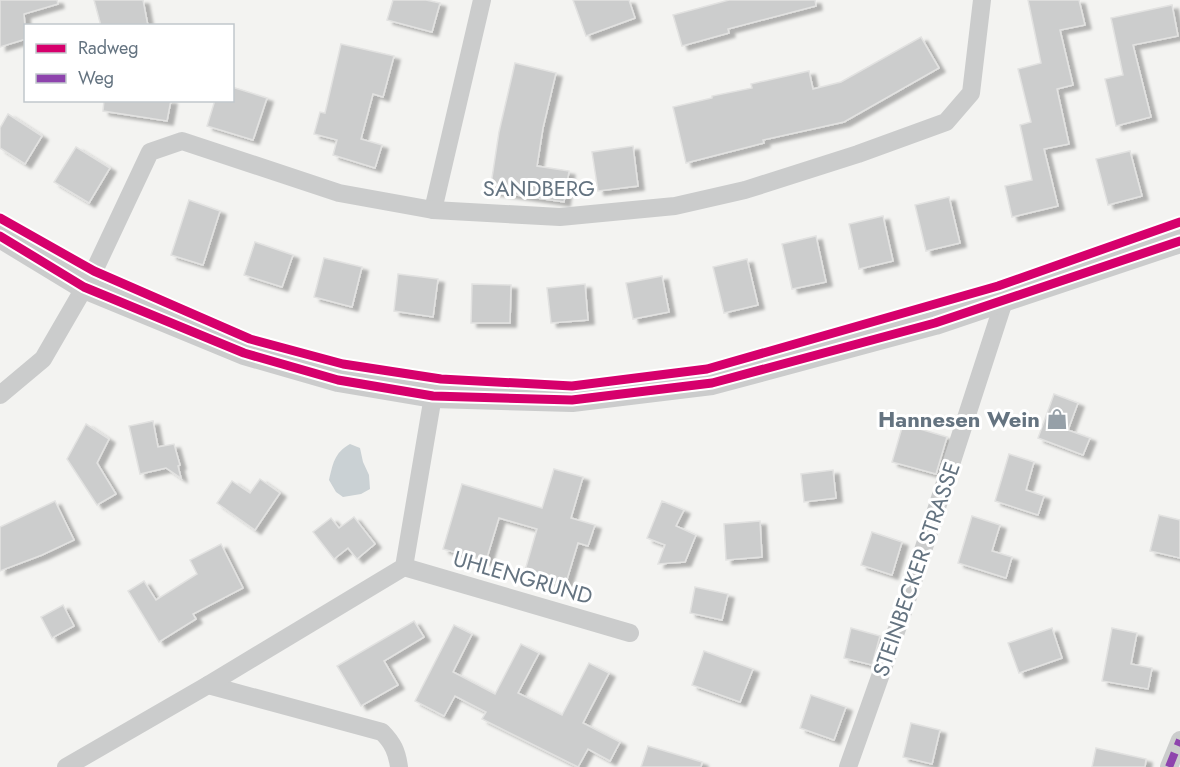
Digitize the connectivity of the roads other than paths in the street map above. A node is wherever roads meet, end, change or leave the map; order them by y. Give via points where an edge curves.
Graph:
1 (482, 0) edge
2 (982, 0) edge
3 (433, 210) junction
4 (0, 236) edge
5 (1180, 241) edge
6 (84, 287) junction
7 (1004, 301) junction
8 (0, 395) edge
9 (433, 396) junction
10 (404, 567) junction
11 (630, 633) dead end
12 (208, 685) junction
13 (1180, 740) edge
14 (66, 767) edge
15 (399, 767) edge
16 (848, 767) edge
17 (1169, 767) edge

1 - 3 street
2 - 3 street, SANDBERG via 971,93 946,122 745,190 675,206 560,217
3 - 6 street, SANDBERG via 339,193 182,141 150,152
4 - 6 street
5 - 7 street
6 - 8 street, SANDBERG via 43,359
6 - 9 street via 244,353 338,380
7 - 9 street via 712,383 572,400
7 - 16 street, STEINBECKER STRASSE
9 - 10 street
10 - 11 street, UHLENGRUND
10 - 12 street
12 - 14 street
12 - 15 street via 382,732 392,742
13 - 17 street

